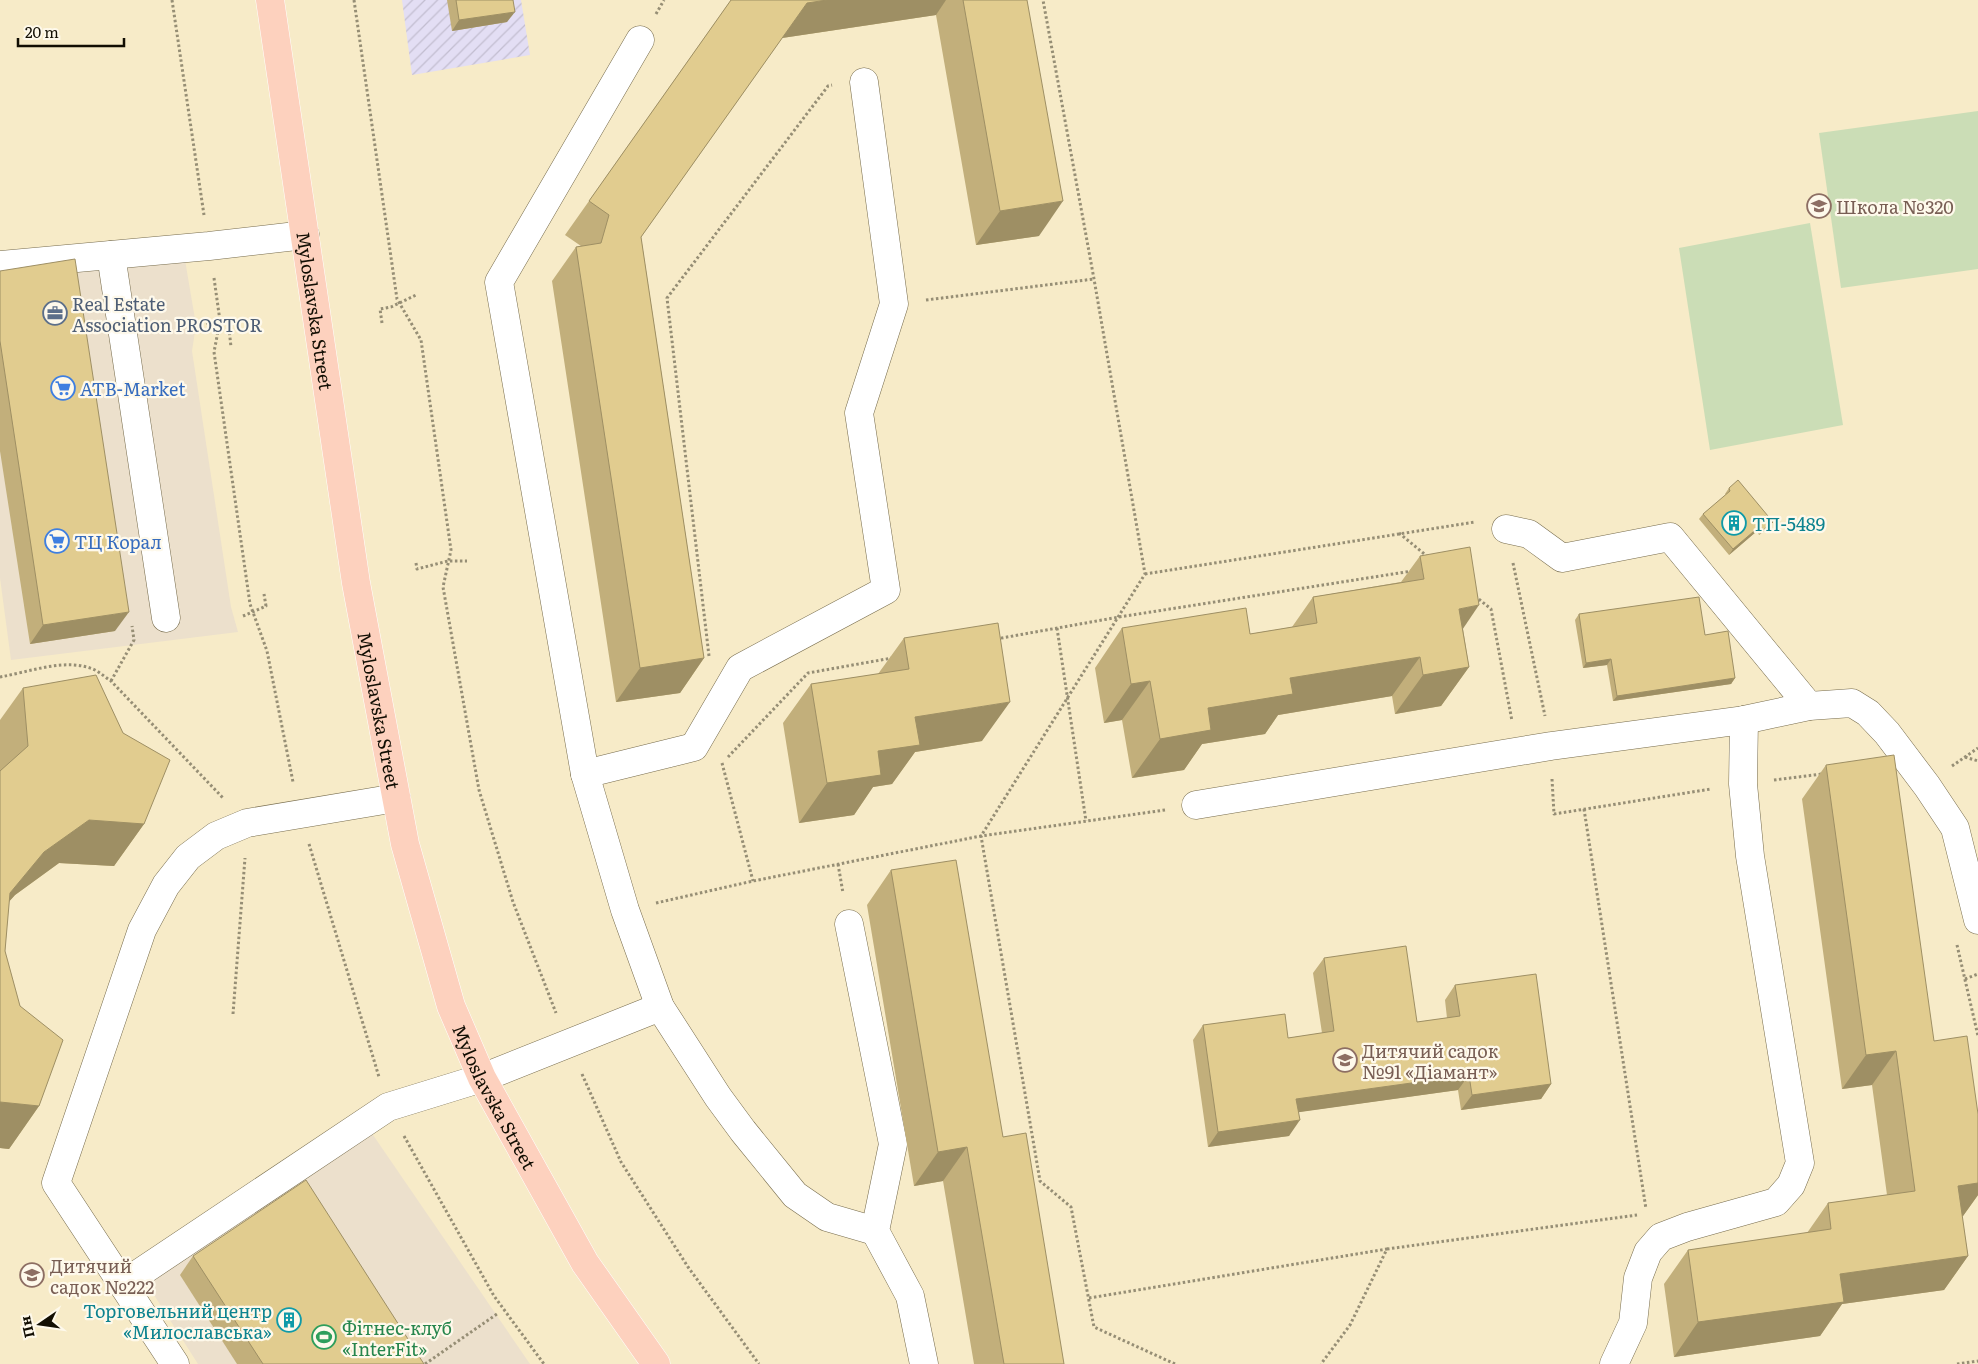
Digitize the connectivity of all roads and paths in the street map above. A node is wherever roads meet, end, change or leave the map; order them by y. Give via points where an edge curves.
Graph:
1 (172, 0) edge
2 (270, 0) edge
3 (354, 0) edge
4 (1043, 0) edge
5 (640, 40) dead end
6 (864, 82) joint
7 (305, 235) junction
8 (209, 246) junction
9 (111, 255) junction
10 (0, 265) edge
11 (1094, 279) junction
12 (416, 295) dead end
13 (400, 303) junction
14 (894, 304) junction
15 (220, 321) junction
16 (206, 323) dead end
17 (382, 323) dead end
18 (231, 347) dead end
19 (1506, 529) junction
20 (1399, 533) junction
21 (448, 561) junction
22 (467, 561) dead end
23 (1433, 561) edge
24 (416, 563) dead end
25 (1420, 570) edge
26 (1145, 574) junction
27 (1469, 591) edge
28 (264, 594) dead end
29 (253, 611) junction
30 (242, 616) dead end
31 (1119, 617) junction
32 (166, 618) dead end
33 (1057, 628) junction
34 (990, 640) edge
35 (894, 657) dead end
36 (710, 660) dead end
37 (0, 677) edge
38 (1067, 699) junction
39 (1809, 706) junction
40 (1744, 720) junction
41 (1551, 746) junction
42 (1517, 751) junction
43 (1965, 757) dead end
44 (1978, 761) edge
45 (585, 774) junction
46 (1827, 774) edge
47 (1743, 784) junction
48 (396, 798) junction
49 (1196, 805) joint
50 (1584, 809) junction
51 (300, 814) junction
52 (1086, 821) junction
53 (247, 823) junction
54 (982, 836) junction
55 (754, 881) junction
56 (625, 910) junction
57 (1978, 920) edge
58 (848, 924) dead end
59 (1955, 939) dead end
60 (1978, 974) edge
61 (1965, 979) junction
62 (660, 1006) junction
63 (233, 1014) dead end
64 (1978, 1036) edge
65 (568, 1043) junction
66 (482, 1078) junction
67 (388, 1107) junction
68 (875, 1231) junction
69 (1387, 1249) junction
70 (123, 1284) junction
71 (1089, 1298) junction
72 (497, 1314) dead end
73 (1978, 1361) edge
74 (175, 1364) edge
75 (425, 1364) edge
76 (544, 1364) edge
77 (656, 1364) edge
78 (759, 1364) edge
79 (924, 1364) edge
80 (1175, 1364) edge
81 (1321, 1364) edge
82 (1614, 1364) edge
83 (1957, 1364) edge

1 - 8 path
2 - 7 main road, Myloslavska Street
3 - 13 path
4 - 11 path
5 - 45 lane via 499,282
6 - 14 lane
6 - 36 path via 828,86 667,298
7 - 8 lane
7 - 48 main road, Myloslavska Street via 356,583
8 - 9 lane
8 - 15 path
9 - 10 lane
9 - 32 lane
11 - 14 path
11 - 26 path
12 - 13 path
13 - 17 path via 380,309
13 - 21 path via 421,340 451,550
14 - 45 lane via 859,414 886,590 740,668 694,747
15 - 16 path
15 - 18 path via 228,320
15 - 29 path via 214,352
19 - 20 path via 1473,521
19 - 39 lane via 1529,534 1562,558 1670,536
19 - 41 path
20 - 23 path
20 - 26 path
21 - 22 path
21 - 24 path via 417,569
21 - 65 path via 443,588 479,790 513,902
25 - 31 path
26 - 31 path
27 - 42 path via 1491,609
28 - 29 path via 266,606
29 - 30 path
29 - 51 path via 267,650
31 - 33 path
31 - 38 path
33 - 34 path
33 - 38 path
35 - 55 path via 808,673 722,763
37 - 53 path via 63,665 95,670 111,681
38 - 52 path
38 - 54 path
39 - 40 lane
39 - 57 lane via 1852,704 1868,713 1887,733 1955,828
40 - 41 lane
40 - 47 lane
41 - 42 lane
41 - 50 path via 1554,814
42 - 49 lane
43 - 44 path
45 - 56 lane
46 - 47 path
47 - 50 path
47 - 82 lane via 1750,856 1800,1163 1791,1185 1776,1202 1688,1227 1661,1238 1648,1252 1638,1278 1633,1323
48 - 51 lane
48 - 66 main road, Myloslavska Street via 405,844 451,1006
49 - 52 path
50 - 69 path via 1647,1214
51 - 53 lane
51 - 67 path
52 - 54 path
53 - 63 path
53 - 70 lane via 216,836 188,857 166,885 142,930 56,1183
54 - 55 path
54 - 71 path via 1040,1181 1071,1207
55 - 56 path
56 - 62 lane
58 - 68 lane via 893,1144
59 - 61 path
60 - 61 path
61 - 64 path
62 - 65 lane
62 - 68 lane via 742,1131 795,1195 828,1217
65 - 66 lane
65 - 78 path via 621,1162 688,1267
66 - 67 lane
66 - 77 main road, Myloslavska Street via 584,1262
67 - 70 lane
67 - 76 path via 494,1296
68 - 79 lane via 910,1296
69 - 71 path
69 - 81 path via 1350,1325
70 - 74 lane
71 - 80 path via 1094,1327
72 - 75 path
73 - 83 path

